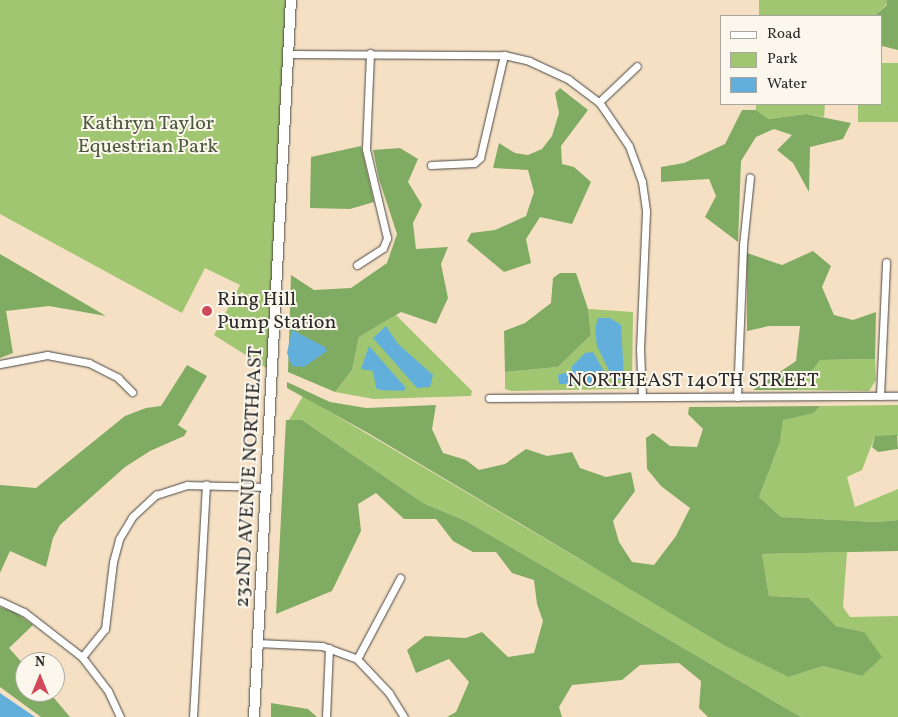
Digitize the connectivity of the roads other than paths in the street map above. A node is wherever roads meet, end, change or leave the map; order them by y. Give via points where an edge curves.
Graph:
1 (291, 0) edge
2 (370, 53) junction
3 (289, 54) junction
4 (504, 54) junction
5 (637, 66) dead end
6 (599, 102) junction
7 (431, 165) dead end
8 (750, 177) dead end
9 (886, 262) dead end
10 (357, 265) dead end
11 (0, 364) edge
12 (132, 392) dead end
13 (880, 396) junction
14 (898, 396) edge
15 (642, 397) junction
16 (737, 397) junction
17 (489, 398) dead end
18 (206, 484) junction
19 (267, 487) junction
20 (400, 578) dead end
21 (0, 601) edge
22 (257, 643) junction
23 (329, 648) junction
24 (82, 656) junction
25 (357, 659) junction
26 (120, 717) edge
27 (193, 717) edge
28 (254, 717) edge
29 (326, 717) edge
30 (404, 717) edge

1 - 3 street, 232ND AVENUE NORTHEAST
2 - 3 street
2 - 4 street
2 - 10 street via 366,149 387,238 383,248
3 - 19 street, 232ND AVENUE NORTHEAST
4 - 6 street via 529,61 568,79
4 - 7 street via 480,158 474,164
5 - 6 street
6 - 15 street via 629,146 642,182 646,212 640,349
8 - 16 street via 743,245
9 - 13 street
11 - 12 street via 47,356 89,363 118,378
13 - 14 street, NORTHEAST 140TH STREET
13 - 16 street, NORTHEAST 140TH STREET
15 - 16 street, NORTHEAST 140TH STREET
15 - 17 street, NORTHEAST 140TH STREET
18 - 19 street
18 - 24 street via 186,484 156,495 132,517 119,539 113,562 104,628
18 - 27 street
19 - 22 street, 232ND AVENUE NORTHEAST
20 - 25 street
21 - 24 street via 24,612
22 - 23 street
22 - 28 street, 232ND AVENUE NORTHEAST
23 - 25 street
23 - 29 street
24 - 26 street via 108,691
25 - 30 street via 389,693

